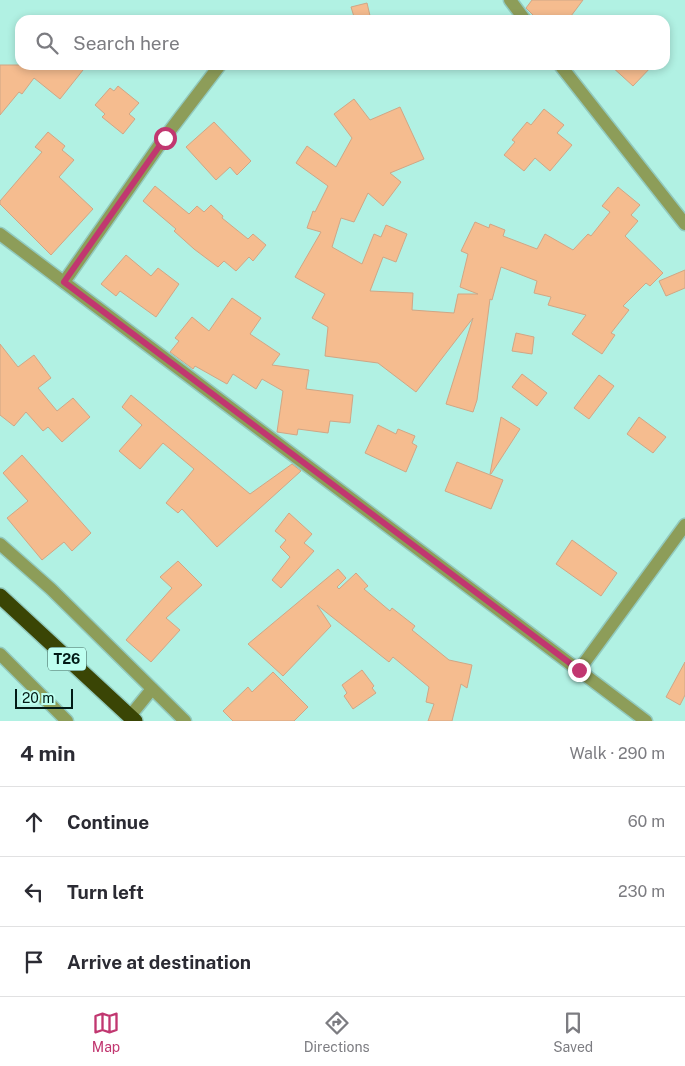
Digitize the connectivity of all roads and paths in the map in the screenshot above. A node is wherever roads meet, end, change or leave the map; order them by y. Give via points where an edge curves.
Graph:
1 (510, 0) edge
2 (521, 15) edge
3 (216, 70) edge
4 (564, 70) edge
5 (685, 224) edge
6 (0, 234) edge
7 (64, 282) junction
8 (685, 525) edge
9 (0, 544) edge
10 (0, 596) edge
11 (0, 654) edge
12 (579, 670) junction
13 (152, 690) junction
14 (132, 719) edge
15 (67, 721) edge
16 (185, 721) edge
17 (646, 721) edge

1 - 2 street
3 - 7 street
4 - 5 street
6 - 7 street
7 - 12 street
8 - 12 street
9 - 13 street via 51,589
10 - 14 highway, T26
11 - 15 street
12 - 17 street
13 - 14 street
13 - 16 street

